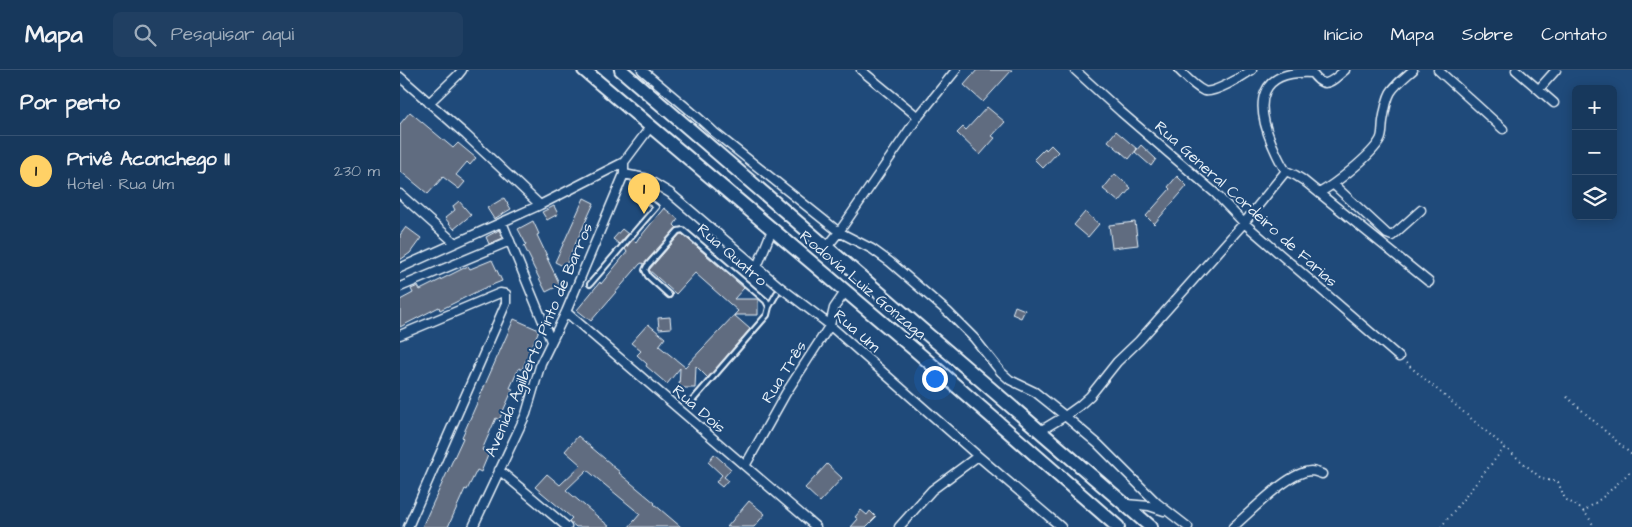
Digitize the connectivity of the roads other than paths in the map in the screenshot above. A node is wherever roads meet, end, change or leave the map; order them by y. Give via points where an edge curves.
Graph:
1 (462, 70) edge
2 (584, 70) edge
3 (621, 70) edge
4 (642, 70) edge
5 (861, 70) edge
6 (956, 70) edge
7 (1076, 70) edge
8 (1179, 70) edge
9 (1252, 70) edge
10 (1345, 70) edge
11 (1413, 70) edge
12 (1438, 70) edge
13 (1516, 70) edge
14 (1556, 70) edge
15 (1311, 72) edge
16 (400, 77) edge
17 (1539, 89) junction
18 (429, 103) junction
19 (1554, 103) dead end
20 (918, 117) junction
21 (651, 126) junction
22 (1503, 129) dead end
23 (624, 162) junction
24 (1286, 171) junction
25 (624, 174) junction
26 (636, 176) junction
27 (1334, 185) junction
28 (636, 192) joint
29 (1318, 193) junction
30 (400, 194) edge
31 (661, 202) dead end
32 (540, 205) junction
33 (656, 207) junction
34 (1421, 210) dead end
35 (502, 222) junction
36 (1244, 223) junction
37 (772, 230) junction
38 (839, 232) junction
39 (510, 241) junction
40 (455, 243) junction
41 (826, 247) junction
42 (757, 267) junction
43 (400, 268) edge
44 (1429, 282) dead end
45 (590, 284) dead end
46 (400, 287) edge
47 (779, 290) junction
48 (845, 292) junction
49 (668, 295) dead end
50 (769, 307) junction
51 (566, 312) junction
52 (830, 326) junction
53 (400, 335) edge
54 (552, 341) junction
55 (1399, 357) road end
56 (693, 400) dead end
57 (1065, 416) junction
58 (1040, 431) junction
59 (978, 456) junction
60 (745, 466) junction
61 (499, 470) junction
62 (1322, 474) dead end
63 (1124, 504) junction
64 (1169, 512) junction
65 (408, 527) edge
66 (473, 527) edge
67 (567, 527) edge
68 (816, 527) edge
69 (899, 527) edge
70 (1061, 527) edge
71 (1118, 527) edge
72 (1151, 527) edge
73 (1188, 527) edge
74 (1233, 527) edge

1 - 18 street
2 - 21 highway, Rodovia Luiz Gonzaga
3 - 41 highway, Rodovia Luiz Gonzaga
4 - 38 street
5 - 20 street
6 - 20 street
7 - 36 street, Rua General Cordeiro de Farias via 1215,193
8 - 9 street via 1207,92
10 - 15 street via 1325,84 1316,80
11 - 27 street via 1393,87 1388,96 1381,139
12 - 22 street
13 - 17 street
14 - 17 street
15 - 24 street via 1279,77 1264,96 1262,116
16 - 18 street
17 - 19 street
18 - 32 street
20 - 38 street
21 - 23 street
21 - 37 highway, Rodovia Luiz Gonzaga
23 - 25 street, Avenida Agilberto Pinto de Barros
23 - 32 street
24 - 29 street
24 - 36 street
25 - 26 street, Rua Um
25 - 51 street, Avenida Agilberto Pinto de Barros
26 - 28 street
26 - 42 street, Rua Um via 670,193
27 - 29 street
27 - 34 street via 1392,236
28 - 33 lane
29 - 44 street
30 - 40 street
31 - 33 lane
32 - 35 street
33 - 45 lane
35 - 39 street
35 - 40 street
36 - 55 street, Rua General Cordeiro de Farias
36 - 57 street via 1090,396
37 - 42 street
37 - 48 highway, Rodovia Luiz Gonzaga
38 - 41 street
38 - 57 street via 890,262 948,312 1010,380 1035,392
39 - 46 street
39 - 54 street
40 - 43 street
41 - 58 highway, Rodovia Luiz Gonzaga
42 - 47 street, Rua Um
47 - 50 lane
47 - 52 street, Rua Um
48 - 52 street, Rua Três via 834,308
48 - 71 highway, Rodovia Luiz Gonzaga
49 - 50 lane, Rua Quatro via 645,270 682,230 766,300
50 - 56 lane via 767,315
51 - 54 street, Avenida Agilberto Pinto de Barros
51 - 60 street, Rua Dois
52 - 59 street, Rua Um
52 - 60 street, Rua Três via 786,393
53 - 65 street via 500,293 506,294 506,303
54 - 61 street, Avenida Agilberto Pinto de Barros via 541,363 526,414
57 - 58 street
57 - 64 street
58 - 63 highway, Rodovia Luiz Gonzaga
59 - 69 street via 932,490
59 - 70 street, Rua Um
60 - 68 street, Rua Dois
61 - 66 street, Avenida Agilberto Pinto de Barros
61 - 67 street
62 - 74 street via 1312,471 1293,477
63 - 64 street
63 - 72 highway, Rodovia Luiz Gonzaga
64 - 73 street

